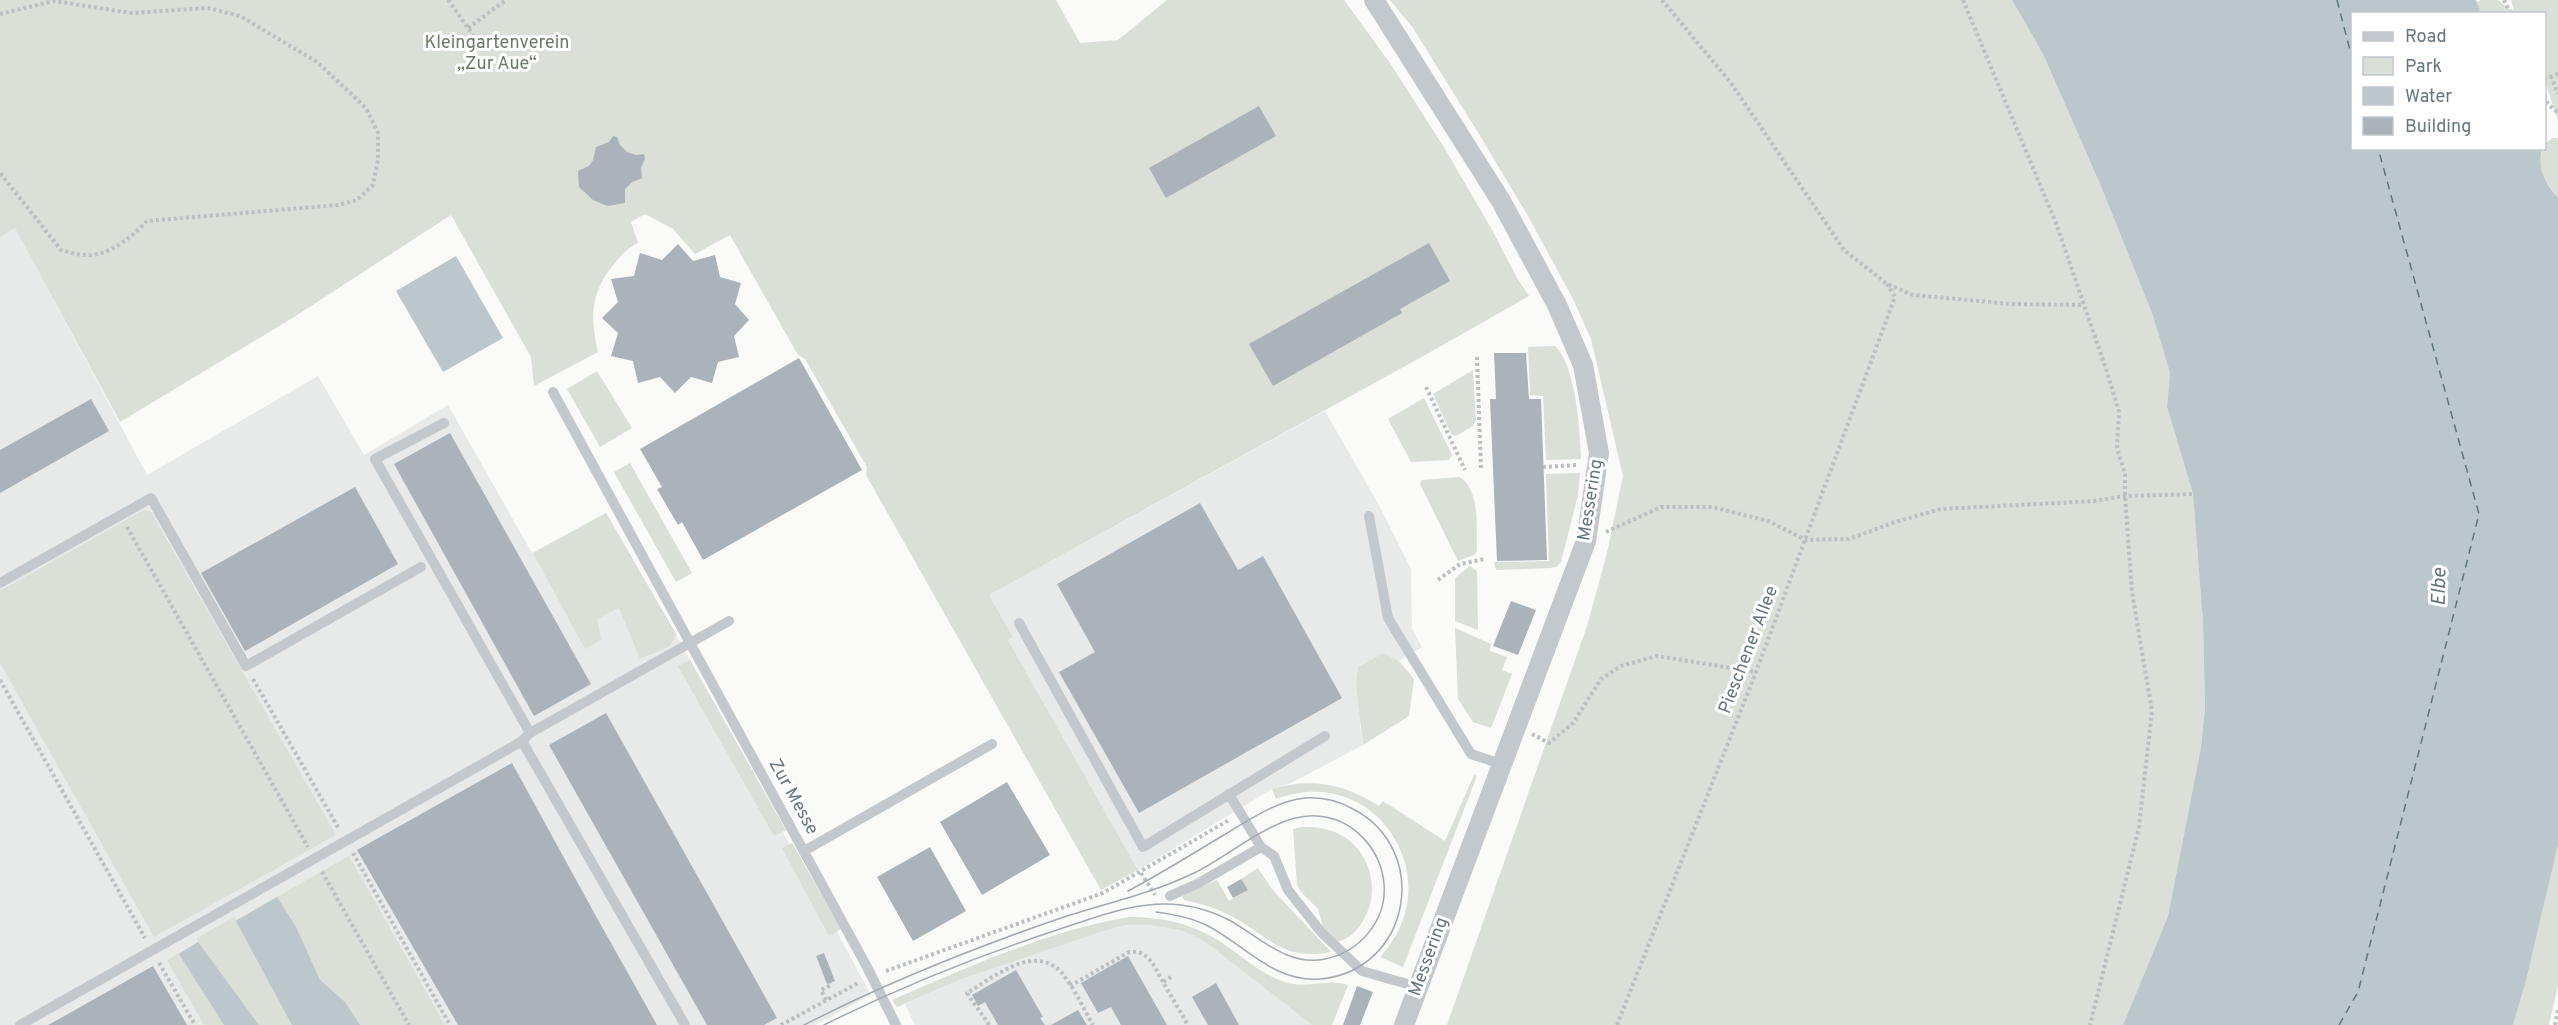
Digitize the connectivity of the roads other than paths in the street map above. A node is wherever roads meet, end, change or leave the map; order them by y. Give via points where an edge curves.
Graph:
1 (1374, 0) edge
2 (553, 392) dead end
3 (444, 423) dead end
4 (1369, 516) dead end
5 (421, 567) dead end
6 (0, 583) edge
7 (729, 621) dead end
8 (1019, 623) dead end
9 (691, 643) junction
10 (1325, 736) dead end
11 (526, 737) junction
12 (992, 744) dead end
13 (1501, 764) junction
14 (1229, 794) junction
15 (1261, 847) junction
16 (804, 851) junction
17 (1170, 896) road end
18 (1418, 987) junction
19 (20, 1025) edge
20 (685, 1025) edge
21 (896, 1025) edge
22 (1404, 1025) edge

1 - 13 street, Messering via 1501,201 1557,304 1583,365 1599,453 1586,541
2 - 9 lane, Zur Messe
3 - 11 lane via 375,459
4 - 13 lane via 1388,618 1471,754
5 - 6 lane via 246,666 151,498
7 - 9 lane
8 - 14 lane via 1143,847
9 - 11 lane
9 - 16 lane, Zur Messe
10 - 14 lane
11 - 19 lane
11 - 20 lane
12 - 16 lane
13 - 18 street, Messering
14 - 15 lane
15 - 17 lane
15 - 18 lane via 1274,856 1287,890 1314,924 1357,967
16 - 21 lane, Zur Messe
18 - 22 street, Messering

